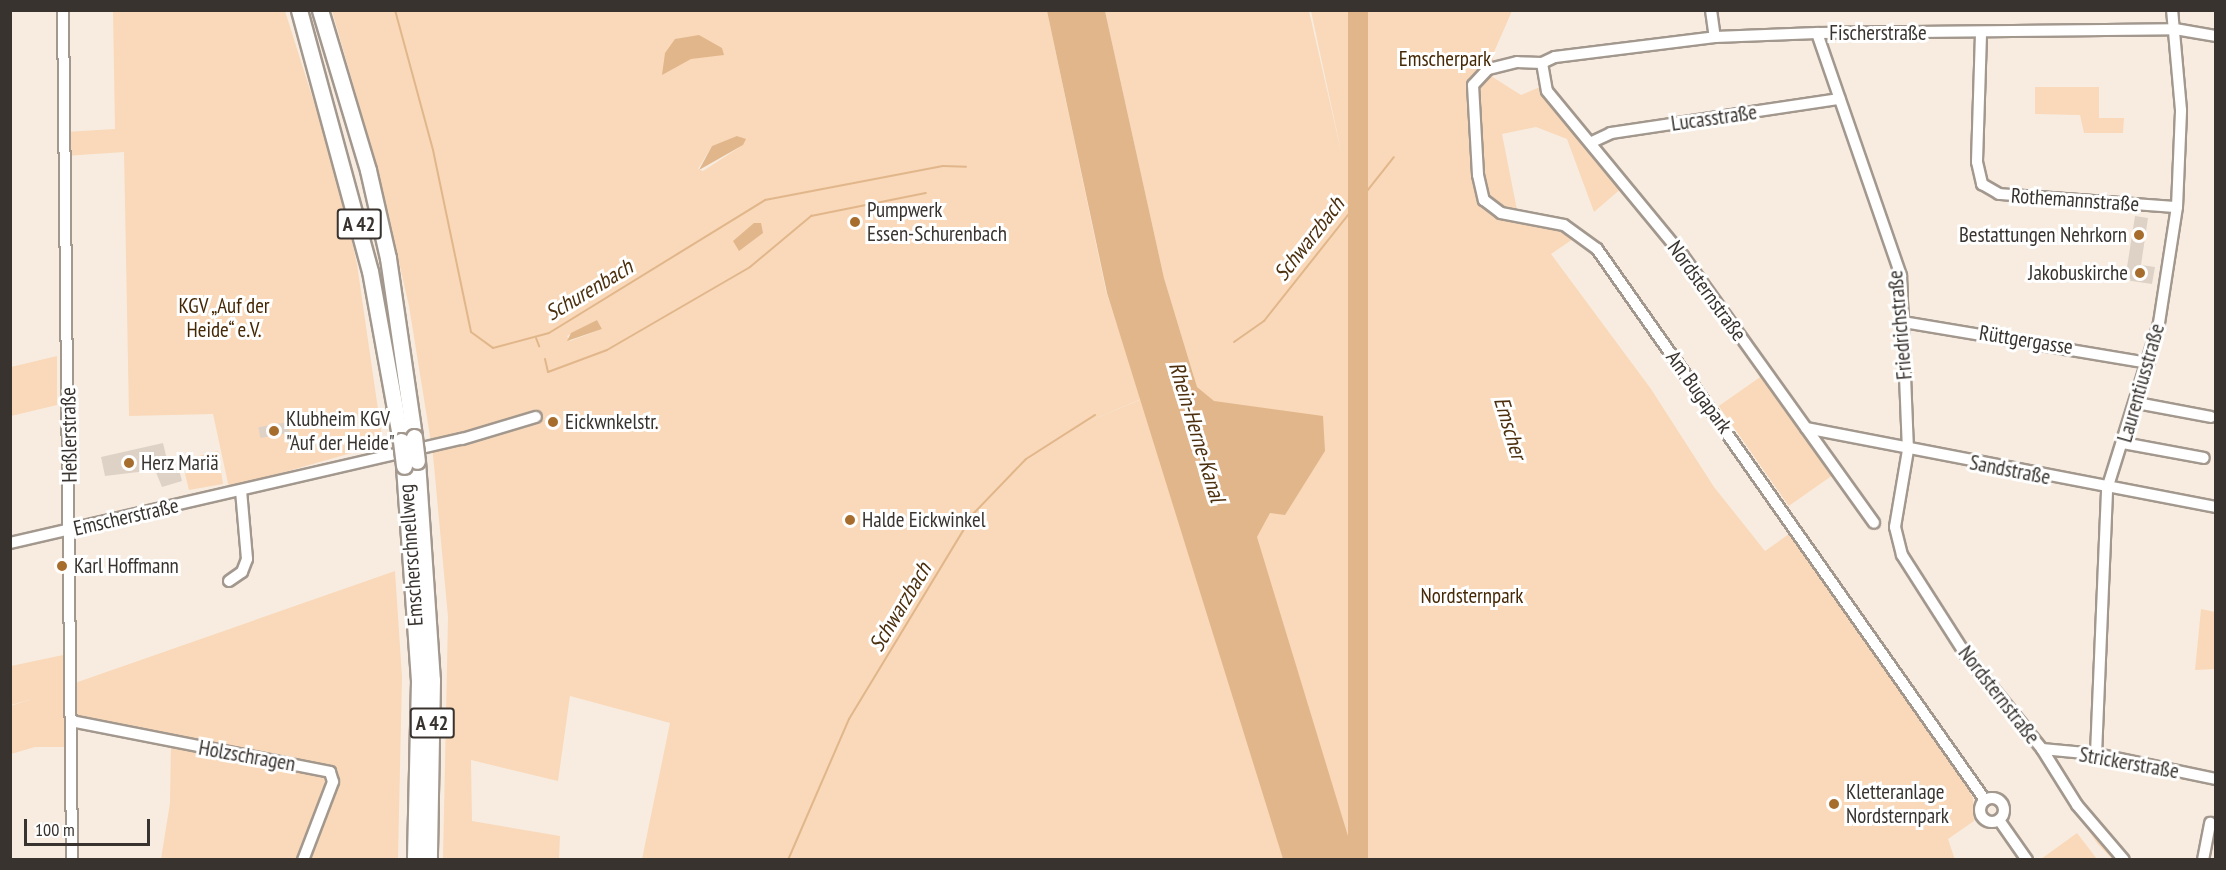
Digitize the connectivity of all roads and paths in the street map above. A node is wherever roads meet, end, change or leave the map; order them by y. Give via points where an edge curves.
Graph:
1 (63, 10) edge
2 (299, 10) edge
3 (320, 10) edge
4 (1711, 10) edge
5 (2172, 10) edge
6 (2175, 29) junction
7 (1817, 33) junction
8 (1981, 34) junction
9 (2216, 36) edge
10 (1715, 37) junction
11 (1542, 63) junction
12 (1839, 99) junction
13 (1592, 142) junction
14 (2177, 207) junction
15 (1903, 322) junction
16 (2149, 363) junction
17 (2137, 403) junction
18 (536, 417) dead end
19 (2211, 417) dead end
20 (1806, 428) junction
21 (408, 439) junction
22 (2123, 443) junction
23 (1908, 450) junction
24 (2204, 458) dead end
25 (2107, 489) junction
26 (241, 491) junction
27 (2216, 507) edge
28 (1874, 523) dead end
29 (70, 530) junction
30 (10, 543) edge
31 (1902, 555) joint
32 (229, 581) dead end
33 (422, 590) junction
34 (71, 720) junction
35 (2042, 749) junction
36 (2096, 754) junction
37 (2216, 778) edge
38 (1985, 800) junction
39 (1999, 820) junction
40 (2210, 823) dead end
41 (72, 860) edge
42 (303, 860) edge
43 (415, 860) edge
44 (429, 860) edge
45 (2027, 860) edge
46 (2124, 860) edge
47 (2203, 860) edge

1 - 29 street, Heßlerstraße
2 - 21 highway, Emscherschnellweg / A 42 via 370,272
3 - 21 highway, Emscherschnellweg / A 42 via 368,170 388,258
4 - 10 street
5 - 6 street, Laurentiusstraße
6 - 8 street, Fischerstraße
6 - 9 street, Fischerstraße
6 - 14 street, Laurentiusstraße via 2181,110
7 - 8 street, Fischerstraße
7 - 10 street, Fischerstraße
7 - 12 street, Friedrichstraße
8 - 14 street, Rothemannstraße via 1977,162 1982,184 1999,194
10 - 11 street, Fischerstraße via 1555,57
11 - 13 street, Nordsternstraße via 1547,91
11 - 38 street, Am Bugapark via 1516,62 1488,69 1473,85 1478,175 1484,200 1501,213 1564,225 1597,249
12 - 13 street, Lucasstraße via 1611,133
12 - 15 street, Friedrichstraße via 1901,276
13 - 20 street, Nordsternstraße via 1676,247
14 - 16 street, Laurentiusstraße via 2168,282
15 - 16 street, Rüttgergasse
15 - 23 street, Friedrichstraße
16 - 17 street, Laurentiusstraße
17 - 19 street
17 - 22 street, Laurentiusstraße
18 - 26 street, Emscherstraße
20 - 23 street, Sandstraße
20 - 28 street, Nordsternstraße
21 - 33 highway, Emscherschnellweg / A 42, bridge
22 - 24 street
22 - 25 street, Laurentiusstraße
23 - 25 street, Sandstraße
23 - 31 street, Friedrichstraße via 1895,515
25 - 27 street, Sandstraße
25 - 36 street, Laurentiusstraße
26 - 29 street, Emscherstraße
26 - 32 street via 247,559 242,572
29 - 30 street, Emscherstraße
29 - 34 street, Heßlerstraße
31 - 35 street, Nordsternstraße via 1966,655
33 - 43 highway, Emscherschnellweg / A 42
33 - 44 highway, Emscherschnellweg / A 42 via 432,680
34 - 41 street, Heßlerstraße
34 - 42 street, Holzschragen via 330,772 333,782
35 - 36 street, Strickerstraße
35 - 46 street, Nordsternstraße via 2077,805
36 - 37 street, Strickerstraße
38 - 39 street via 1995,798 2002,804
38 - 39 street via 1980,808 1982,817
39 - 45 street
40 - 47 street

